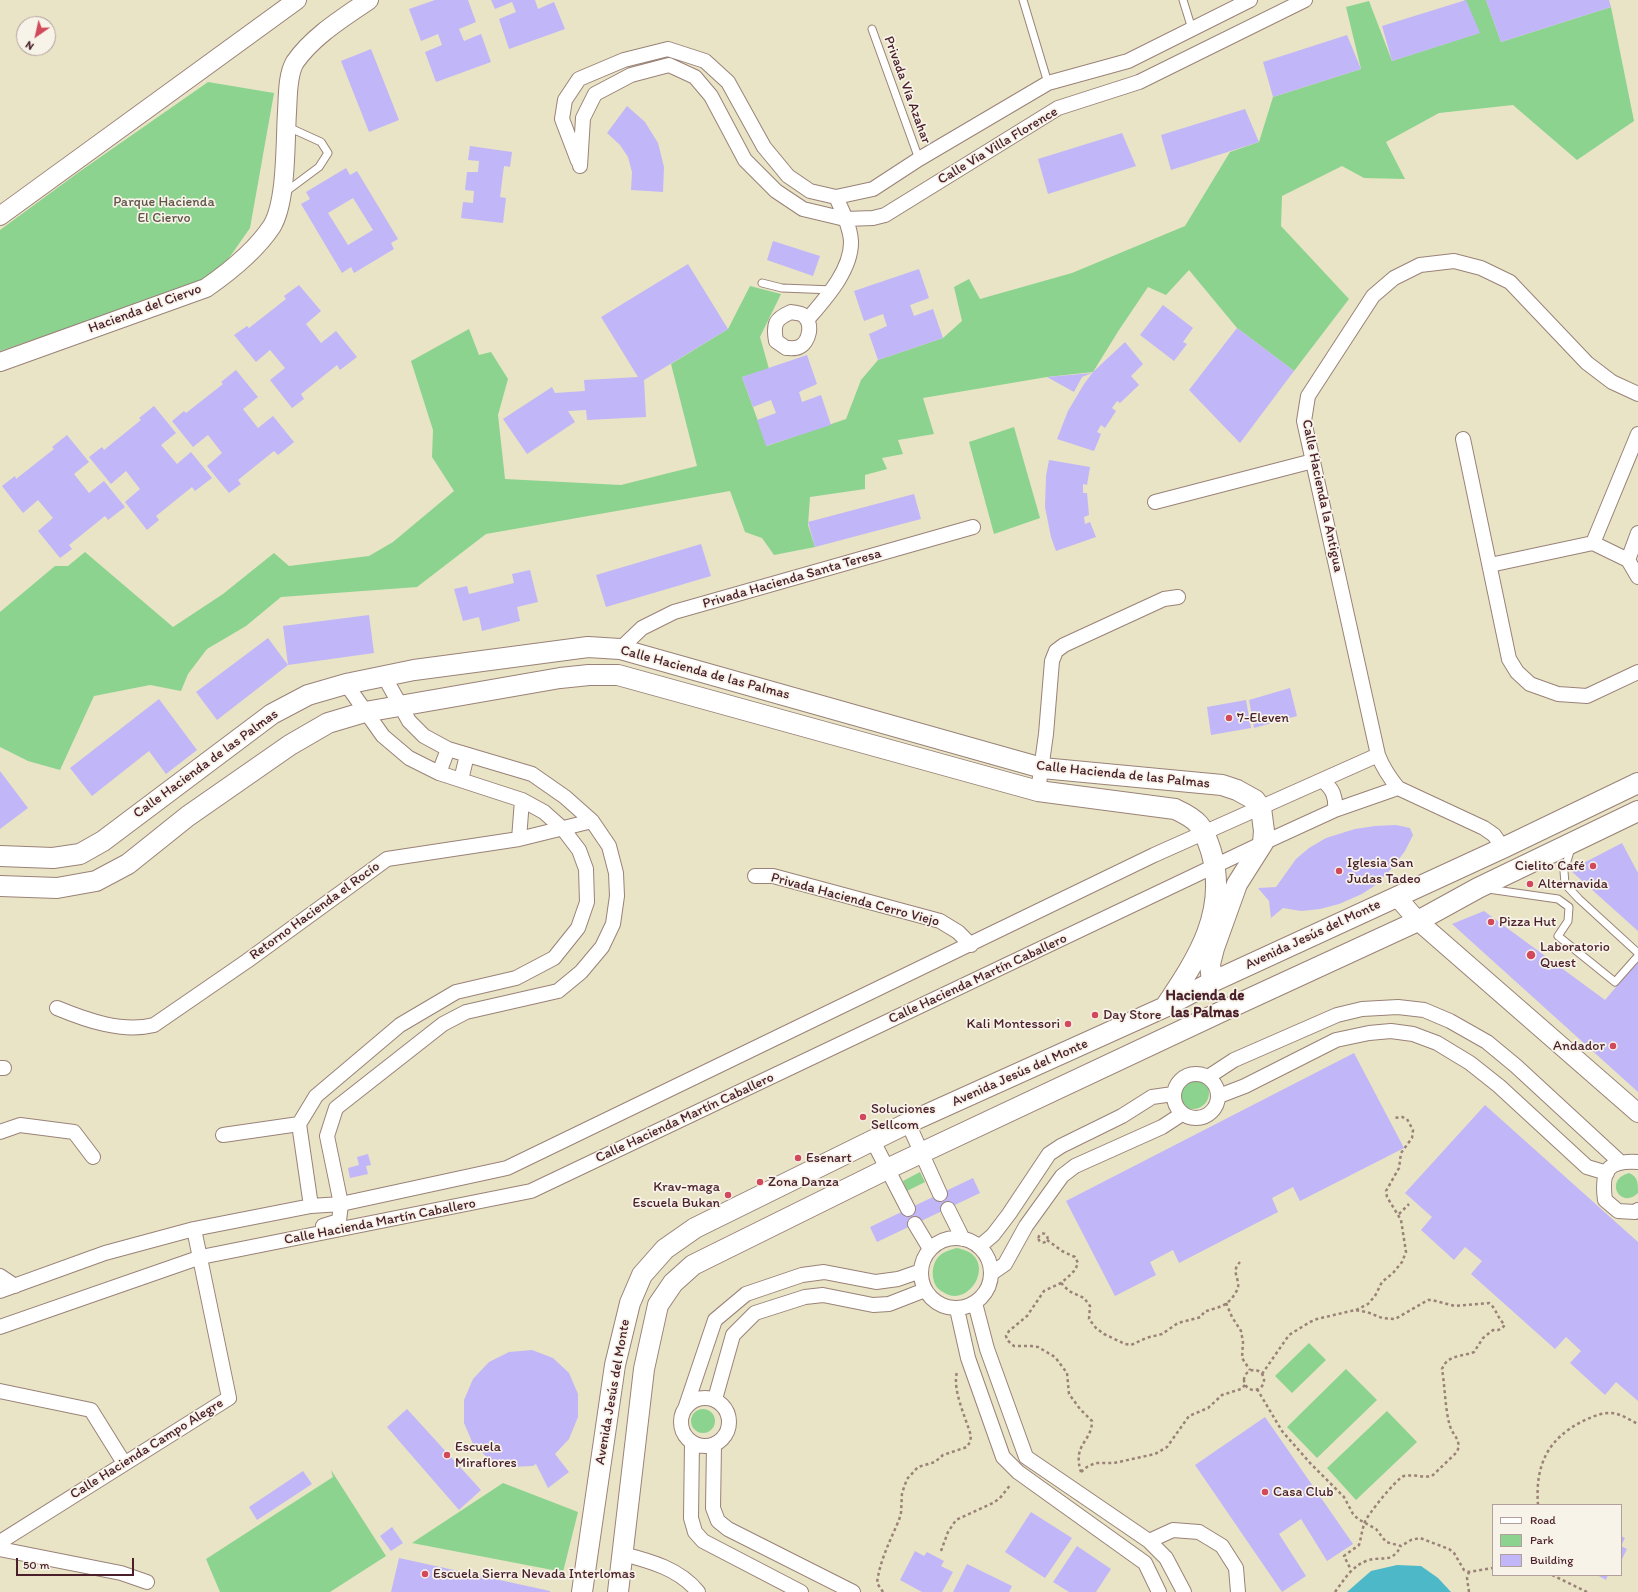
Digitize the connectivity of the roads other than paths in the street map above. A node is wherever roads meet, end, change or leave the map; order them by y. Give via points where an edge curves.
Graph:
1 (297, 0) edge
2 (369, 0) edge
3 (1023, 0) edge
4 (1183, 0) edge
5 (1250, 0) edge
6 (1304, 0) edge
7 (872, 29) dead end
8 (1192, 29) junction
9 (1048, 83) junction
10 (286, 126) junction
11 (919, 159) junction
12 (283, 195) junction
13 (836, 197) junction
14 (0, 216) edge
15 (845, 219) junction
16 (762, 282) dead end
17 (833, 290) junction
18 (807, 320) dead end
19 (0, 362) edge
20 (1638, 394) edge
21 (1638, 434) edge
22 (1463, 439) dead end
23 (1313, 461) junction
24 (1154, 502) dead end
25 (973, 527) dead end
26 (1638, 533) edge
27 (1593, 543) junction
28 (1628, 560) junction
29 (1490, 566) junction
30 (1638, 577) edge
31 (1178, 598) dead end
32 (620, 649) junction
33 (1638, 672) edge
34 (384, 676) junction
35 (346, 684) junction
36 (786, 695) junction
37 (400, 706) junction
38 (365, 712) junction
39 (778, 720) junction
40 (448, 749) junction
41 (467, 755) junction
42 (1378, 755) junction
43 (1042, 768) junction
44 (439, 773) junction
45 (461, 780) junction
46 (1323, 781) junction
47 (1638, 783) edge
48 (1398, 788) junction
49 (1038, 791) junction
50 (522, 800) junction
51 (1261, 808) junction
52 (1335, 810) junction
53 (1638, 811) edge
54 (592, 821) junction
55 (562, 829) junction
56 (1205, 832) junction
57 (519, 839) junction
58 (1572, 842) junction
59 (1263, 843) junction
60 (1503, 848) junction
61 (0, 856) edge
62 (1215, 866) junction
63 (755, 876) dead end
64 (0, 886) edge
65 (1478, 888) junction
66 (1396, 897) junction
67 (1418, 921) junction
68 (971, 945) junction
69 (1638, 955) edge
70 (1212, 982) junction
71 (1165, 1007) junction
72 (57, 1008) dead end
73 (1208, 1077) junction
74 (1173, 1094) junction
75 (1219, 1096) junction
76 (1638, 1113) edge
77 (1182, 1114) junction
78 (908, 1123) junction
79 (299, 1124) junction
80 (0, 1132) edge
81 (223, 1136) dead end
82 (873, 1141) junction
83 (922, 1154) junction
84 (93, 1157) dead end
85 (1620, 1162) junction
86 (1638, 1162) edge
87 (887, 1169) junction
88 (1606, 1173) junction
89 (940, 1194) dead end
90 (341, 1204) junction
91 (311, 1206) junction
92 (908, 1209) dead end
93 (948, 1209) dead end
94 (1637, 1212) edge
95 (915, 1224) dead end
96 (194, 1229) junction
97 (963, 1239) junction
98 (273, 1243) junction
99 (979, 1247) junction
100 (930, 1249) junction
101 (201, 1258) junction
102 (921, 1271) junction
103 (992, 1274) junction
104 (0, 1276) edge
105 (15, 1286) junction
106 (925, 1290) junction
107 (0, 1291) edge
108 (975, 1303) junction
109 (956, 1309) junction
110 (0, 1327) edge
111 (0, 1391) edge
112 (715, 1399) junction
113 (686, 1406) junction
114 (692, 1442) junction
115 (714, 1445) junction
116 (124, 1463) junction
117 (1149, 1541) junction
118 (0, 1542) edge
119 (0, 1549) edge
120 (623, 1554) junction
121 (147, 1582) dead end
122 (582, 1592) edge
123 (618, 1592) edge
124 (698, 1592) edge
125 (801, 1592) edge
126 (852, 1592) edge
127 (1159, 1592) edge
128 (1184, 1592) edge
129 (1238, 1592) edge

1 - 14 street
2 - 10 street, Hacienda del Ciervo via 313,42 294,63 288,84
3 - 9 lane
4 - 8 lane
5 - 8 street, Calle Via Villa Florence
6 - 15 street, Calle Via Villa Florence via 1139,82 1058,108 885,215
7 - 11 lane, Privada Vía Azahar
8 - 9 street, Calle Via Villa Florence via 1128,61
9 - 11 street, Calle Via Villa Florence
10 - 12 street, Hacienda del Ciervo
10 - 12 lane via 321,142 328,153 319,168
11 - 13 street, Calle Via Villa Florence via 873,189
12 - 19 street, Hacienda del Ciervo via 273,225 251,250 206,288
13 - 15 street
13 - 15 street, Calle Via Villa Florence via 810,191 788,176 764,147 728,82 705,61 668,49 624,60 580,79 565,100 562,119 580,166 583,118 595,94 631,75 669,65 695,76 711,96 745,160 776,191 803,209
15 - 17 street via 851,240 848,260
16 - 17 lane via 782,288
17 - 18 street
20 - 23 street, Calle Hacienda la Antigua via 1612,382 1587,363 1510,282 1482,268 1454,261 1420,265 1394,278 1373,296 1308,396 1304,421
21 - 27 street
22 - 29 street
23 - 24 street
23 - 42 street, Calle Hacienda la Antigua
25 - 32 street, Privada Hacienda Santa Teresa via 674,612 642,628
26 - 28 street
27 - 28 street
27 - 29 street
28 - 30 street
29 - 33 street via 1509,659 1517,672 1530,684 1558,694 1588,696
31 - 43 street via 1164,599 1064,645 1056,652 1052,661
32 - 34 main road, Calle Hacienda de las Palmas via 588,647 553,651
32 - 36 main road, Calle Hacienda de las Palmas
34 - 35 main road, Calle Hacienda de las Palmas
34 - 37 street
35 - 38 street
35 - 61 main road, Calle Hacienda de las Palmas via 308,695 272,714 103,841 80,854 53,858
36 - 39 main road
36 - 43 main road, Calle Hacienda de las Palmas
37 - 38 main road, Calle Hacienda de las Palmas
37 - 39 main road, Calle Hacienda de las Palmas via 560,678 618,675
37 - 40 street via 409,721 424,736
38 - 44 street via 383,736 409,758
38 - 64 main road, Calle Hacienda de las Palmas via 328,723 290,745 188,816 128,864 96,881 57,888
39 - 49 main road, Calle Hacienda de las Palmas
40 - 41 street
40 - 44 street
41 - 45 street
41 - 54 street via 532,774 565,797
42 - 46 street, Calle Hacienda Martín Caballero
42 - 48 street, Calle Hacienda la Antigua
43 - 49 street
43 - 51 main road, Calle Hacienda de las Palmas via 1222,785 1247,794
44 - 45 street
45 - 50 street
46 - 51 street, Calle Hacienda Martín Caballero
46 - 52 street via 1334,793
47 - 60 main road, Avenida Jesús del Monte
48 - 52 street, Calle Hacienda Martín Caballero
48 - 60 street via 1484,828 1494,835
49 - 56 main road, Calle Hacienda de las Palmas via 1175,809 1189,816
50 - 55 street via 544,812
50 - 57 street
51 - 56 street, Calle Hacienda Martín Caballero
51 - 59 main road
52 - 59 street, Calle Hacienda Martín Caballero
53 - 58 main road, Avenida Jesús del Monte
54 - 55 street, Retorno Hacienda el Rocío
54 - 90 street via 609,846 616,873 617,896 613,924 602,947 581,972 558,991 466,1012 443,1024 336,1108 327,1136
55 - 57 street, Retorno Hacienda el Rocío
55 - 79 street via 579,850 586,869 587,902 578,928 554,958 516,978 456,992 400,1025 316,1096
56 - 62 main road, Calle Hacienda de las Palmas
56 - 68 street, Calle Hacienda Martín Caballero
57 - 72 street, Retorno Hacienda el Rocío via 387,859 154,1025 115,1025
58 - 65 main road, Avenida Jesús del Monte
58 - 69 lane via 1564,871 1565,884
59 - 62 street, Calle Hacienda Martín Caballero
59 - 70 main road via 1237,884 1214,948 1210,964
60 - 66 main road, Avenida Jesús del Monte
62 - 71 main road, Calle Hacienda de las Palmas via 1214,910 1210,928 1191,968
62 - 98 street, Calle Hacienda Martín Caballero via 532,1191
63 - 68 street, Privada Hacienda Cerro Viejo via 773,876 940,921 958,932
65 - 67 main road, Avenida Jesús del Monte
65 - 69 lane via 1558,899 1569,907 1568,921 1558,936 1615,982
66 - 67 street
66 - 70 main road, Avenida Jesús del Monte
67 - 76 street
67 - 83 main road, Avenida Jesús del Monte
68 - 90 street, Calle Hacienda Martín Caballero via 507,1168
70 - 71 main road, Avenida Jesús del Monte
71 - 78 main road, Avenida Jesús del Monte
73 - 74 street via 1199,1073 1190,1074 1176,1085
73 - 75 street via 1216,1085
73 - 85 street via 1234,1060 1337,1015 1362,1009 1424,1010 1487,1042
74 - 77 street via 1177,1108
74 - 99 street via 1152,1097 1122,1116 1049,1154 1005,1220
75 - 77 street via 1212,1112 1203,1118 1192,1118
75 - 88 street via 1246,1086 1336,1040 1391,1031 1413,1034 1437,1043 1470,1063 1499,1086 1587,1167
77 - 103 street via 1162,1127 1075,1166 1062,1176 1026,1226 1005,1264
78 - 82 main road, Avenida Jesús del Monte
78 - 83 street
79 - 81 street
79 - 91 street
80 - 84 street via 20,1125 74,1132
82 - 87 street
82 - 122 main road, Avenida Jesús del Monte via 695,1228 664,1249 642,1275 630,1303 615,1365
83 - 87 main road, Avenida Jesús del Monte
83 - 89 street
85 - 86 street
85 - 88 street
87 - 92 street
87 - 120 main road, Avenida Jesús del Monte via 693,1265 673,1283 658,1305 644,1369
88 - 94 street via 1603,1182 1605,1200 1618,1211
90 - 91 street, Calle Hacienda Martín Caballero
90 - 98 street via 339,1221
91 - 96 street, Calle Hacienda Martín Caballero
93 - 97 street
95 - 100 street
96 - 101 street, Calle Hacienda Campo Alegre
96 - 105 street, Calle Hacienda Martín Caballero via 105,1253
97 - 99 street
97 - 100 street via 945,1240
98 - 101 street, Calle Hacienda Martín Caballero
99 - 103 street via 988,1259
100 - 102 street
101 - 110 street, Calle Hacienda Martín Caballero
101 - 116 street, Calle Hacienda Campo Alegre via 229,1398
102 - 106 street
102 - 113 street via 898,1279 876,1282 824,1272 802,1275 746,1294 715,1320
103 - 108 street via 987,1290
104 - 105 street
105 - 107 street, Calle Hacienda Martín Caballero
106 - 109 street via 938,1304
106 - 112 street via 889,1304 873,1305 823,1295 805,1297 755,1313 733,1335
108 - 109 street
108 - 117 street via 987,1350 1026,1457
109 - 127 street via 968,1358 1003,1457 1018,1472 1145,1563
111 - 116 street via 91,1410
112 - 113 street via 694,1399
112 - 115 street via 726,1409 730,1422 725,1436
113 - 114 street via 680,1418 682,1432
114 - 115 street via 698,1446
114 - 125 street via 691,1518 695,1532 703,1542
115 - 126 street via 713,1508 718,1521 728,1529
116 - 118 street, Calle Hacienda Campo Alegre
117 - 128 street via 1166,1558
117 - 129 street via 1173,1530 1199,1532 1222,1546 1236,1568
119 - 121 street via 121,1573
120 - 123 main road, Avenida Jesús del Monte
120 - 124 street via 650,1561 683,1577

